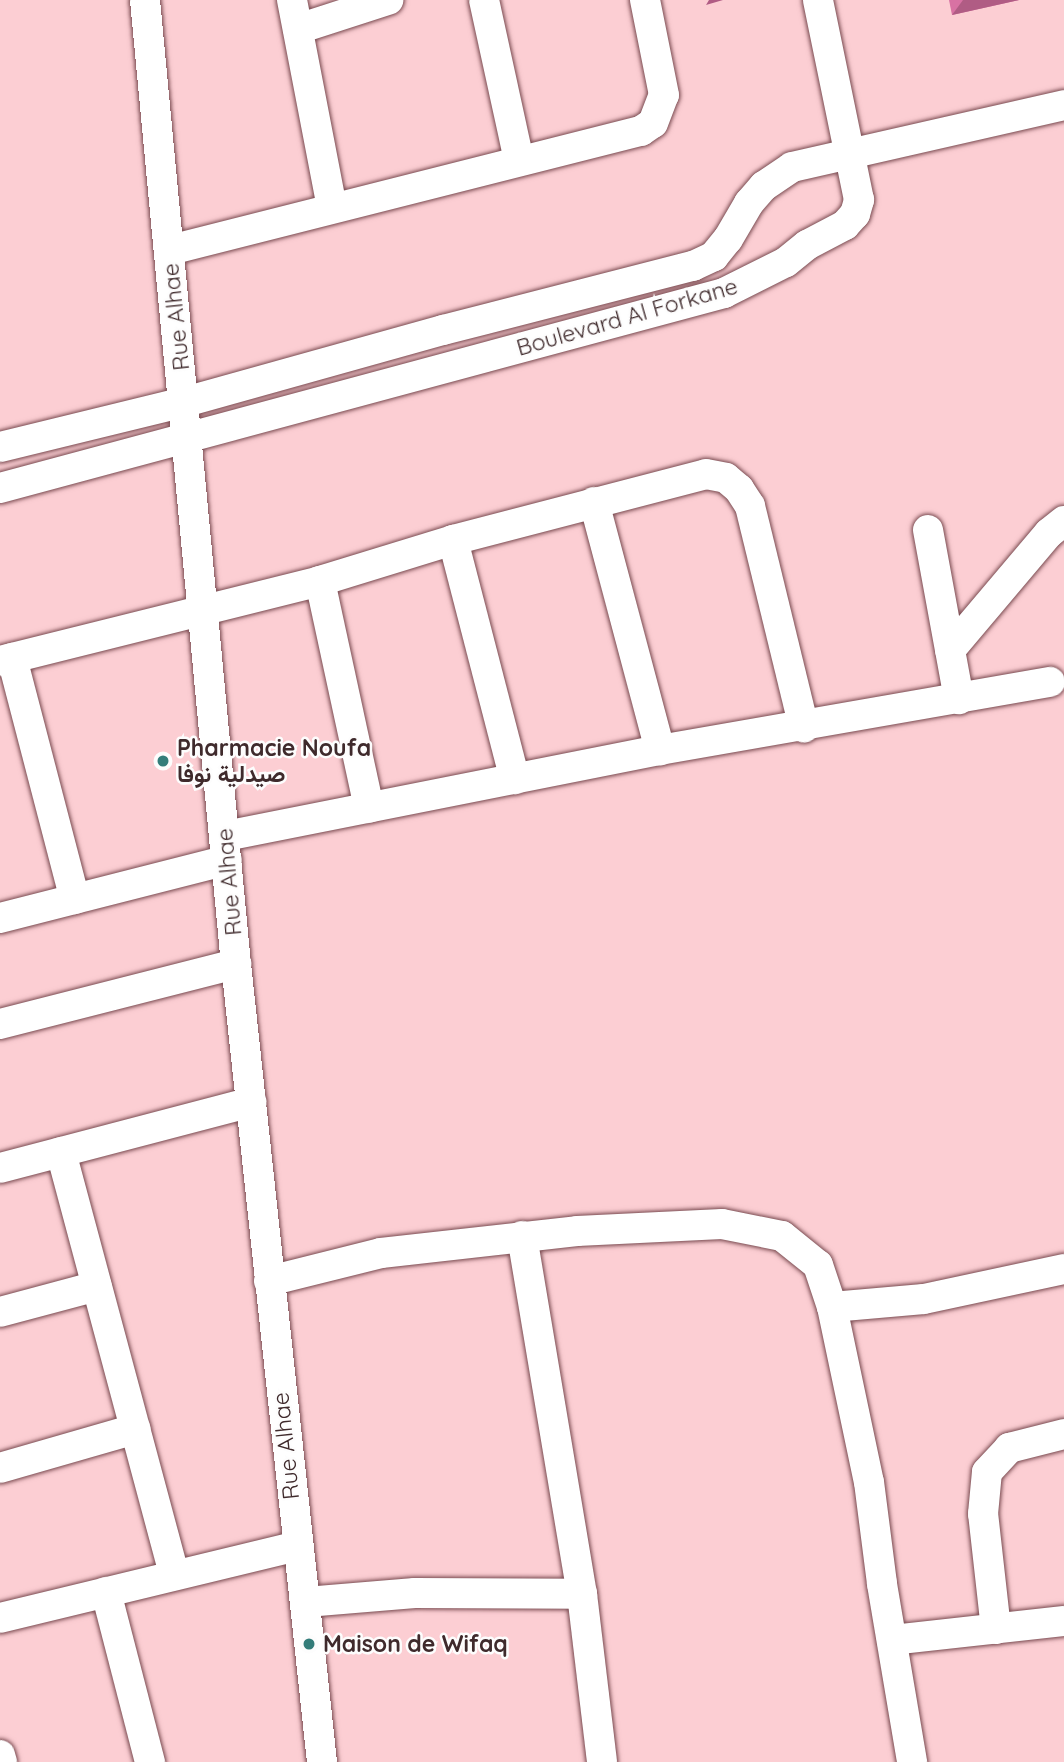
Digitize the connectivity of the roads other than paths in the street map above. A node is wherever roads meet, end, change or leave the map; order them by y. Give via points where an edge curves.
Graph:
1 (145, 0) edge
2 (388, 0) edge
3 (484, 0) edge
4 (645, 0) edge
5 (818, 0) edge
6 (295, 14) edge
7 (1064, 105) edge
8 (851, 153) junction
9 (519, 160) junction
10 (332, 207) junction
11 (170, 250) junction
12 (185, 402) junction
13 (188, 438) junction
14 (0, 447) edge
15 (0, 488) edge
16 (594, 502) junction
17 (1064, 521) edge
18 (928, 530) dead end
19 (453, 540) junction
20 (320, 581) junction
21 (201, 610) junction
22 (950, 650) junction
23 (6, 659) edge
24 (1050, 682) dead end
25 (959, 699) junction
26 (804, 727) junction
27 (660, 750) junction
28 (515, 779) junction
29 (369, 808) junction
30 (226, 848) junction
31 (75, 900) junction
32 (0, 919) edge
33 (236, 964) junction
34 (0, 1024) edge
35 (251, 1102) junction
36 (61, 1152) junction
37 (0, 1168) edge
38 (522, 1236) junction
39 (1064, 1269) edge
40 (269, 1281) junction
41 (97, 1286) junction
42 (832, 1307) junction
43 (0, 1312) edge
44 (135, 1429) junction
45 (1064, 1434) edge
46 (0, 1468) edge
47 (297, 1546) junction
48 (174, 1574) junction
49 (106, 1592) junction
50 (582, 1594) junction
51 (306, 1602) junction
52 (0, 1618) edge
53 (1064, 1621) edge
54 (996, 1629) junction
55 (892, 1640) junction
56 (0, 1755) edge
57 (2, 1762) edge
58 (150, 1762) edge
59 (322, 1762) edge
60 (602, 1762) edge
61 (912, 1762) edge

1 - 11 street, Rue Alhae
2 - 6 street
3 - 9 street
4 - 9 street via 664,95 653,123 641,131
5 - 8 street
6 - 10 street
7 - 8 street
8 - 12 street, Boulevard Al Forkane via 778,174 749,202 714,256 693,266
8 - 13 street, Boulevard Al Forkane via 859,200 850,220 786,262 724,293
9 - 10 street
10 - 11 street
11 - 12 street, Rue Alhae
12 - 13 street, Rue Alhae
12 - 14 street, Boulevard Al Forkane
13 - 15 street, Boulevard Al Forkane
13 - 21 street, Rue Alhae
16 - 19 street
16 - 26 street via 706,474 726,478 739,489 758,529
16 - 27 street
17 - 22 street
18 - 22 street
19 - 20 street
19 - 28 street
20 - 21 street
20 - 29 street
21 - 23 street
21 - 30 street, Rue Alhae
22 - 25 street
23 - 31 street
24 - 25 street
25 - 26 street
26 - 27 street
27 - 28 street
28 - 29 street
29 - 30 street
30 - 31 street
30 - 33 street, Rue Alhae
31 - 32 street
33 - 34 street
33 - 35 street, Rue Alhae
35 - 36 street
35 - 40 street, Rue Alhae
36 - 37 street
36 - 41 street
38 - 40 street via 381,1253
38 - 42 street via 722,1223 782,1236 818,1265
38 - 50 street
39 - 42 street via 924,1299
40 - 47 street, Rue Alhae
41 - 43 street
41 - 44 street
42 - 55 street via 869,1482
44 - 46 street
44 - 48 street
45 - 54 street via 1009,1448 987,1472 983,1514
47 - 48 street
47 - 51 street, Rue Alhae
48 - 49 street
49 - 52 street
49 - 58 street
50 - 51 street via 415,1593
50 - 60 street
51 - 59 street, Rue Alhae
53 - 54 street
54 - 55 street
55 - 61 street
56 - 57 street

